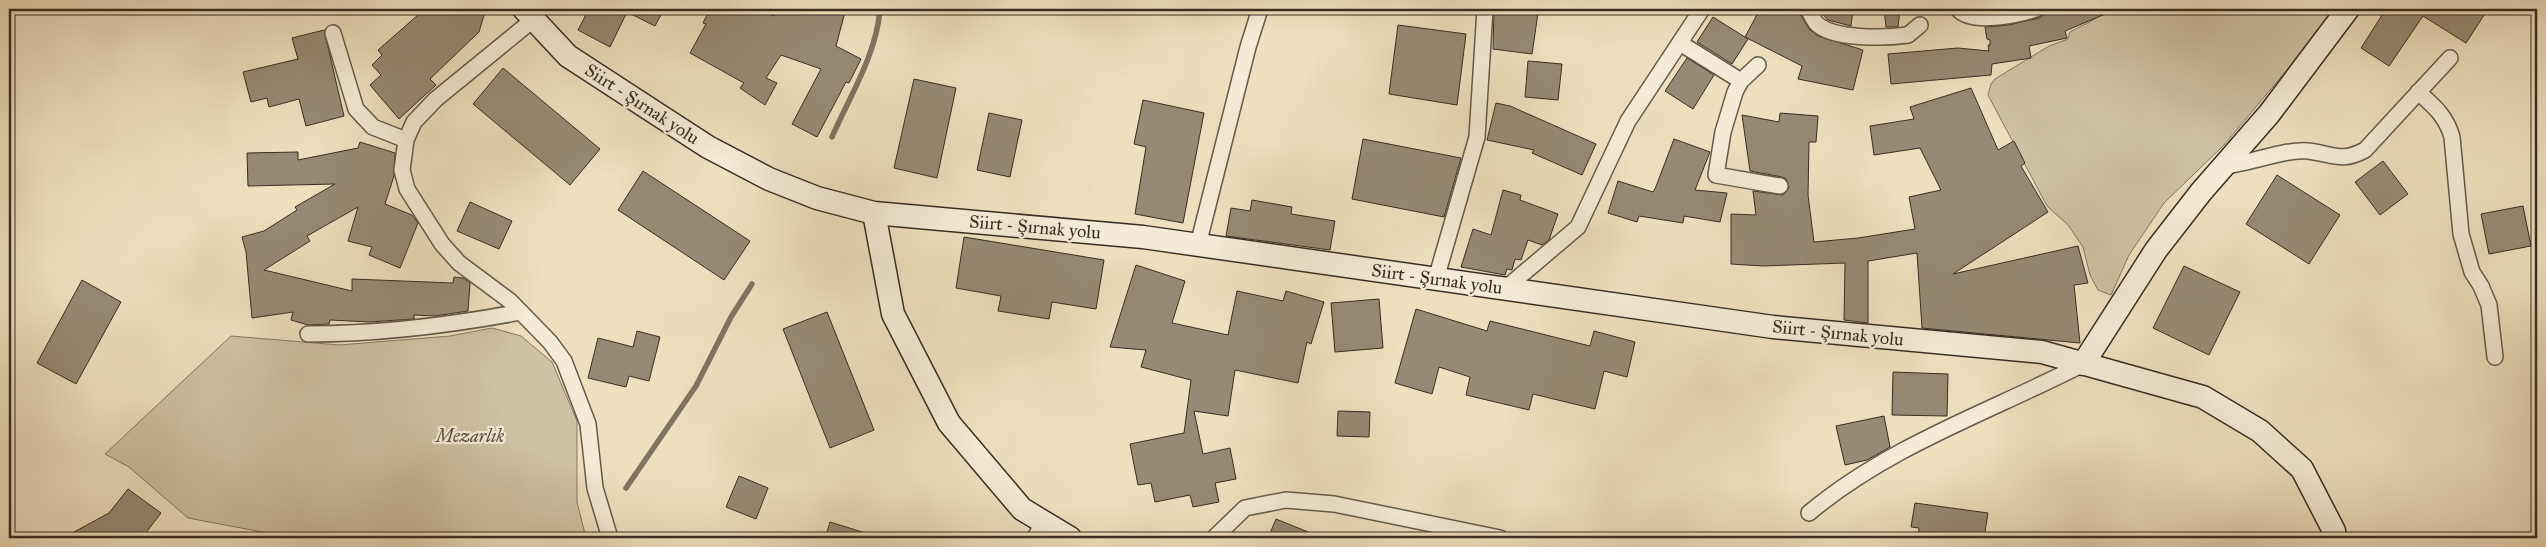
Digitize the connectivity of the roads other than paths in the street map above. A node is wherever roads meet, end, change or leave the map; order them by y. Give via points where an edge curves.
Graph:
1 (1260, 9) edge
2 (1485, 9) edge
3 (1702, 9) edge
4 (1808, 9) edge
5 (1958, 9) edge
6 (2036, 9) edge
7 (2348, 9) edge
8 (529, 14) edge
9 (1920, 25) dead end
10 (333, 33) dead end
11 (1680, 43) junction
12 (2450, 58) dead end
13 (1758, 65) dead end
14 (1740, 81) junction
15 (2418, 92) junction
16 (406, 140) junction
17 (2223, 166) junction
18 (1780, 186) dead end
19 (874, 212) junction
20 (1198, 245) junction
21 (1436, 279) junction
22 (1506, 288) junction
23 (521, 312) junction
24 (308, 334) dead end
25 (2495, 356) dead end
26 (2082, 364) junction
27 (1809, 513) dead end
28 (1039, 530) edge
29 (610, 538) edge
30 (1070, 538) edge
31 (1214, 538) edge
32 (1500, 538) edge
33 (2335, 538) edge

1 - 20 street
2 - 21 street via 1477,138
3 - 11 street
4 - 9 street via 1816,23 1829,30 1853,35 1908,35
5 - 6 street via 1971,16 2005,17
7 - 17 street via 2269,114
8 - 16 street via 436,99 414,122
8 - 19 street, Siirt - Şırnak yolu via 568,56 708,147 817,198
10 - 16 street via 356,109 373,127
11 - 14 street
11 - 22 street via 1628,121 1578,227
12 - 15 street
13 - 14 street
14 - 18 street via 1723,132 1716,174
15 - 17 street via 2365,150 2354,156 2341,158 2308,151
15 - 25 street via 2442,113 2452,137 2461,234 2472,272 2489,305
16 - 23 street via 402,170 407,189 423,218 459,263
17 - 26 street via 2156,250
19 - 20 street, Siirt - Şırnak yolu
19 - 28 street via 893,314 949,423
20 - 21 street, Siirt - Şırnak yolu
21 - 22 street, Siirt - Şırnak yolu
22 - 26 street, Siirt - Şırnak yolu via 1773,327 2042,352
23 - 24 street via 403,329
23 - 29 street via 559,354 574,385 588,424 595,488
26 - 27 street via 1896,454 1828,497
26 - 33 street, Siirt - Şırnak yolu via 2204,397 2260,431 2302,469
28 - 30 street
31 - 32 street via 1245,508 1286,500 1334,504

